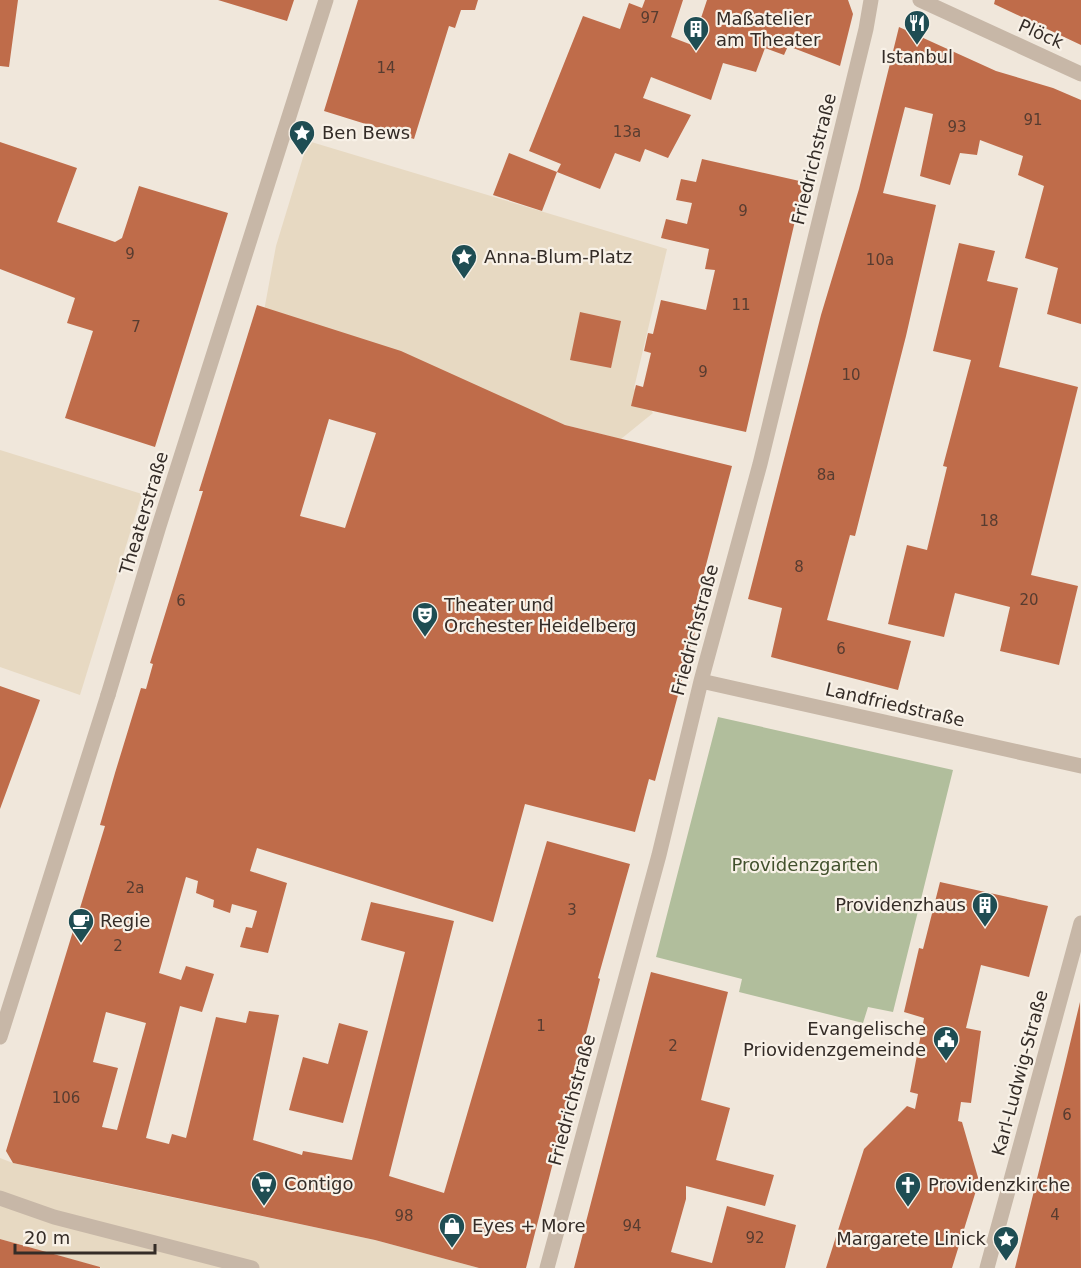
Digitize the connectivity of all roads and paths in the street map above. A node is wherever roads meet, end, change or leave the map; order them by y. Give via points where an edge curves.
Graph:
1 (326, 0) edge
2 (871, 0) edge
3 (920, 0) edge
4 (1081, 74) edge
5 (701, 681) junction
6 (1081, 766) edge
7 (1081, 923) edge
8 (0, 1037) edge
9 (0, 1198) edge
10 (252, 1268) edge
11 (547, 1268) edge
12 (987, 1268) edge

1 - 8 street, Theaterstraße
2 - 5 street, Friedrichstraße via 760,464
3 - 4 street, Plöck
5 - 6 street, Landfriedstraße
5 - 11 street, Friedrichstraße via 659,855
7 - 12 street, Karl-Ludwig-Straße
9 - 10 street via 54,1217

